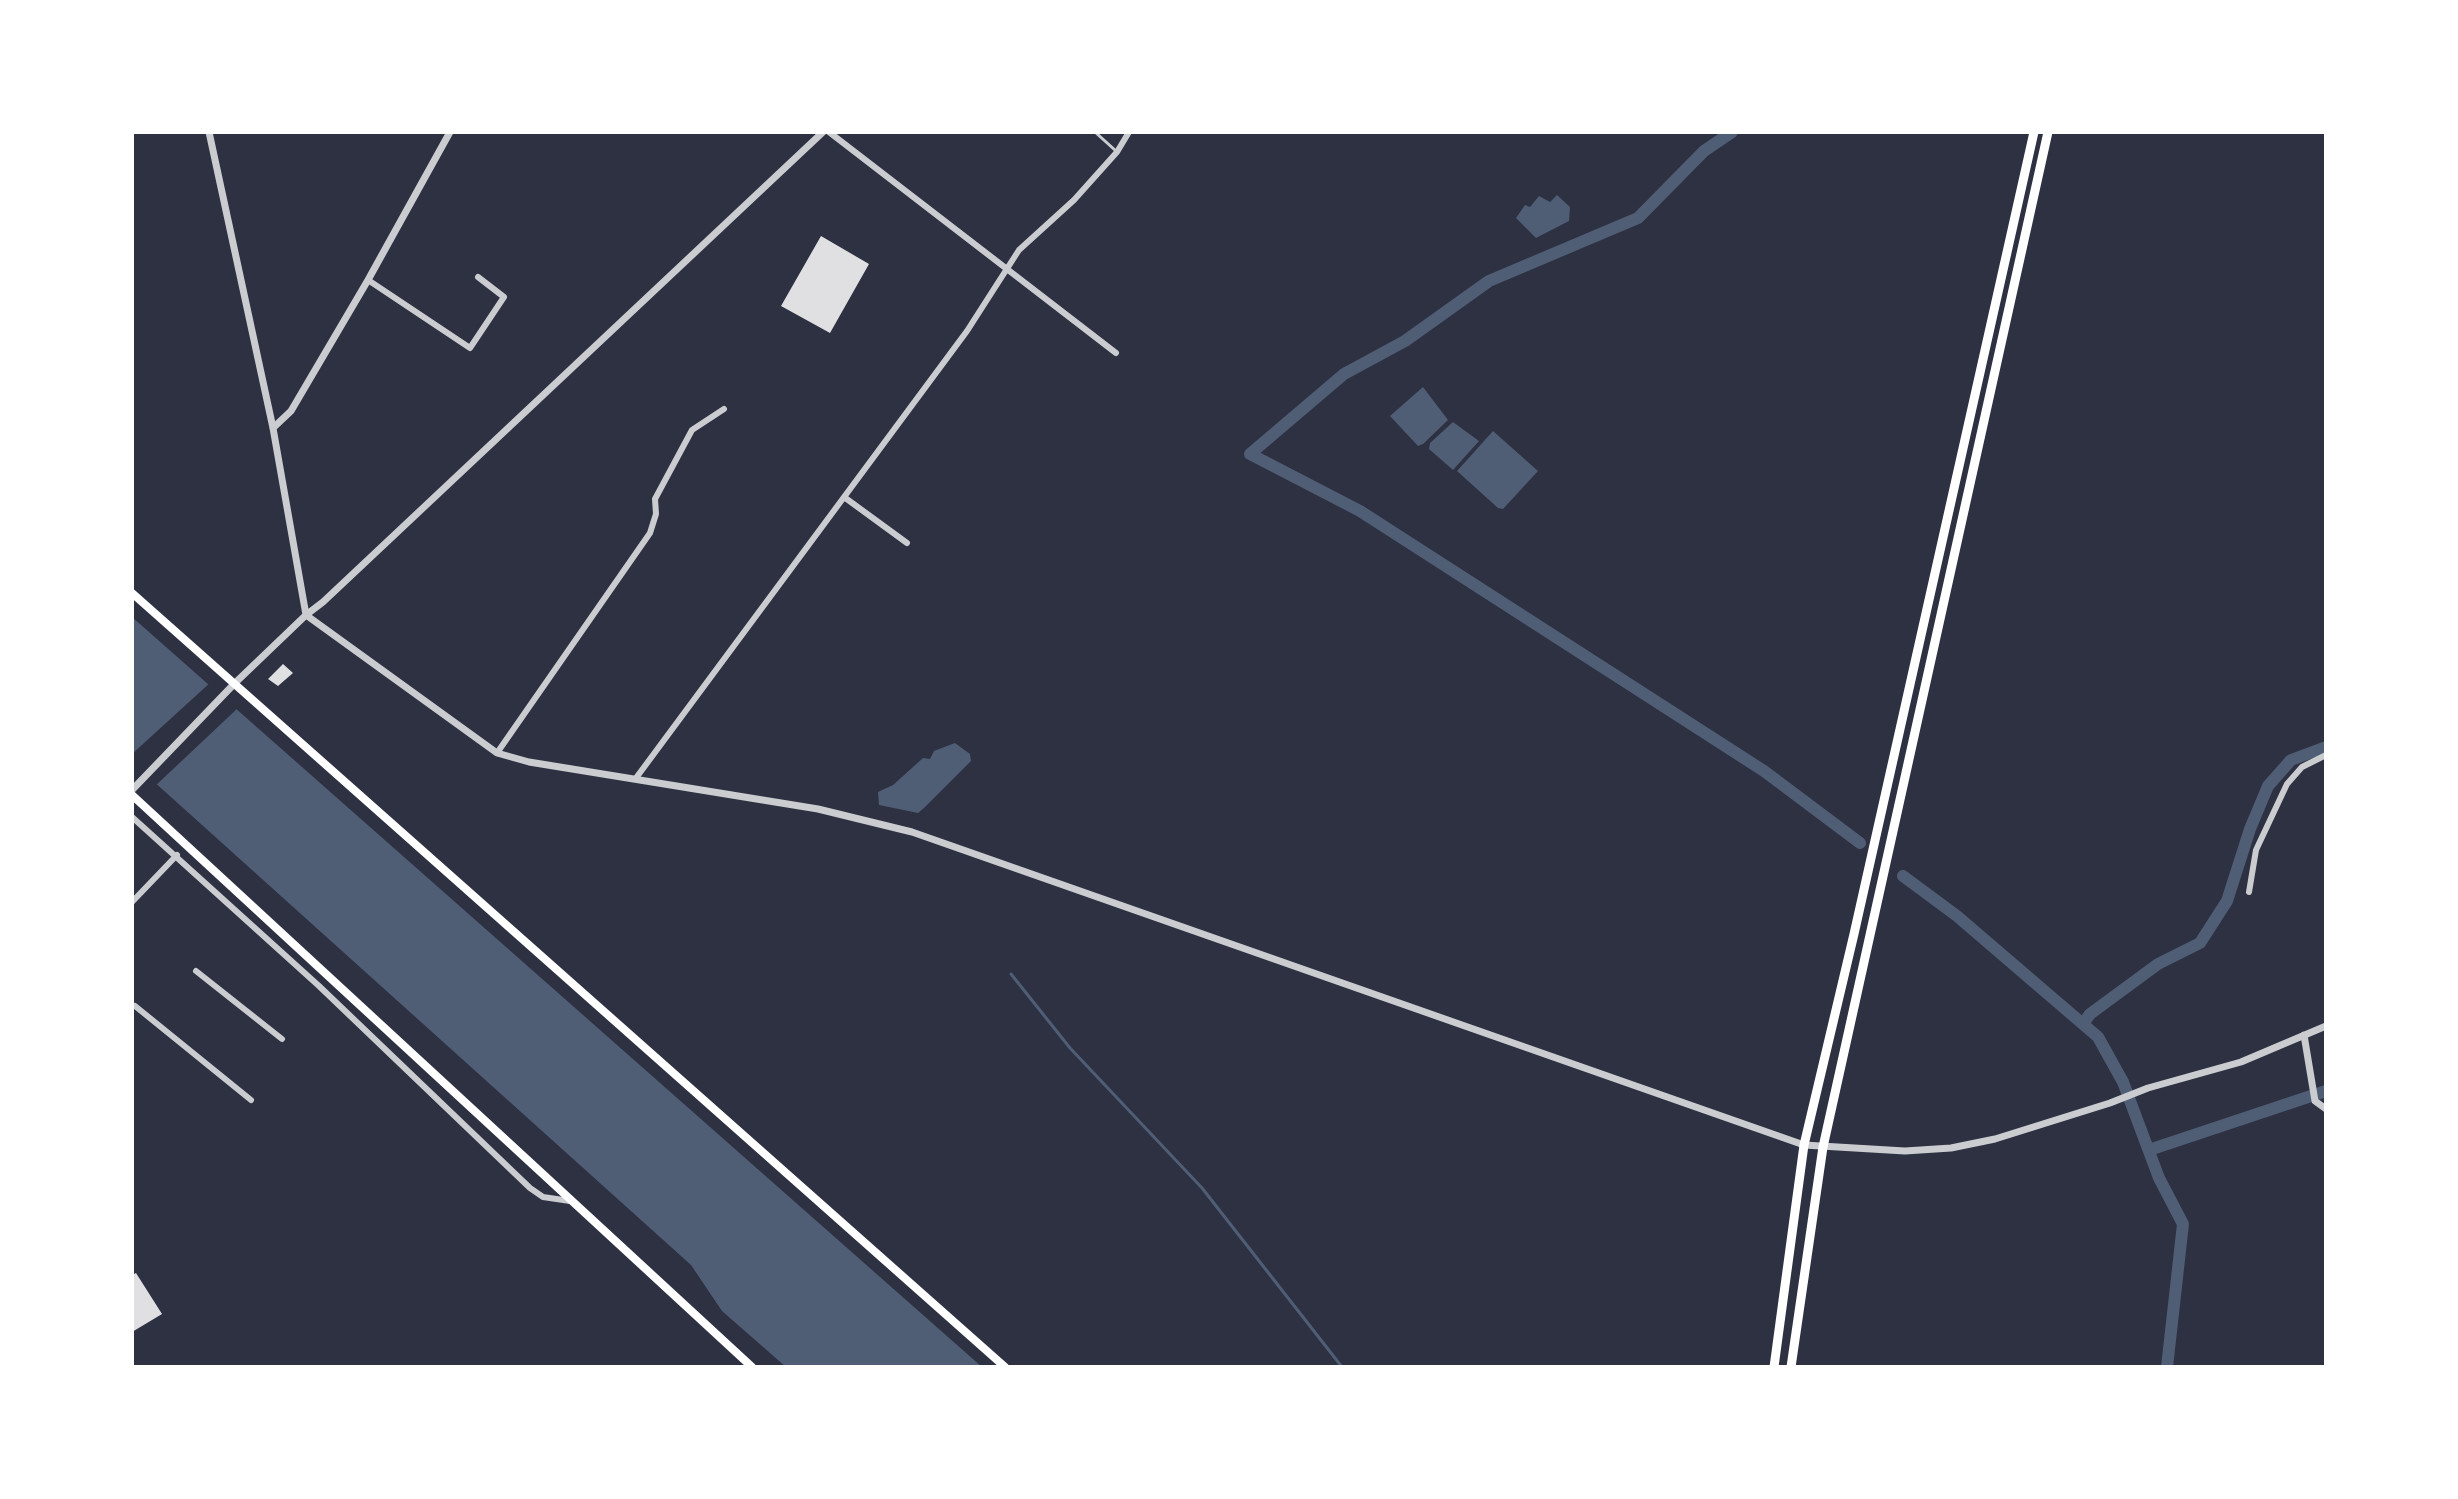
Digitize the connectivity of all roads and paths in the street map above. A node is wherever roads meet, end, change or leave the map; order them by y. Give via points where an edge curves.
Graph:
1 (209, 132) edge
2 (450, 132) edge
3 (826, 132) edge
4 (1095, 132) edge
5 (1129, 132) edge
6 (2034, 132) edge
7 (2048, 132) edge
8 (1117, 152) junction
9 (1006, 268) junction
10 (478, 277) dead end
11 (368, 280) junction
12 (1116, 353) dead end
13 (724, 409) dead end
14 (273, 428) junction
15 (844, 497) junction
16 (907, 543) dead end
17 (132, 593) edge
18 (306, 615) junction
19 (235, 683) junction
20 (497, 753) junction
21 (2326, 755) edge
22 (636, 778) junction
23 (132, 792) edge
24 (132, 817) edge
25 (177, 855) junction
26 (2249, 892) dead end
27 (132, 902) edge
28 (196, 971) dead end
29 (135, 1006) dead end
30 (2326, 1026) edge
31 (2304, 1035) junction
32 (282, 1039) dead end
33 (251, 1100) dead end
34 (2326, 1109) edge
35 (1804, 1145) junction
36 (1823, 1147) junction
37 (570, 1201) junction
38 (752, 1367) edge
39 (1005, 1367) edge
40 (1774, 1367) edge
41 (1791, 1367) edge

1 - 14 street
2 - 11 street
3 - 9 street
3 - 18 street
4 - 8 lane
5 - 8 street
6 - 35 main road
7 - 36 main road
8 - 9 street
9 - 12 street
9 - 15 street via 967,331
10 - 11 street via 504,297 470,348
11 - 14 street via 291,411
13 - 20 street via 692,430 655,499 650,533
14 - 18 street
15 - 16 street
15 - 22 street
17 - 19 main road
18 - 19 street
18 - 20 street
19 - 23 street
19 - 39 main road
20 - 22 street
21 - 26 street via 2302,767 2287,784 2256,850
22 - 35 street via 818,809 912,832
23 - 37 main road
24 - 25 street
25 - 27 street
25 - 37 street via 530,1188 543,1197
28 - 32 street
29 - 33 street
30 - 31 street
31 - 34 street via 2315,1101
31 - 36 street via 2241,1062 1995,1139 1905,1151
35 - 36 street
35 - 40 main road
36 - 41 main road
37 - 38 main road

